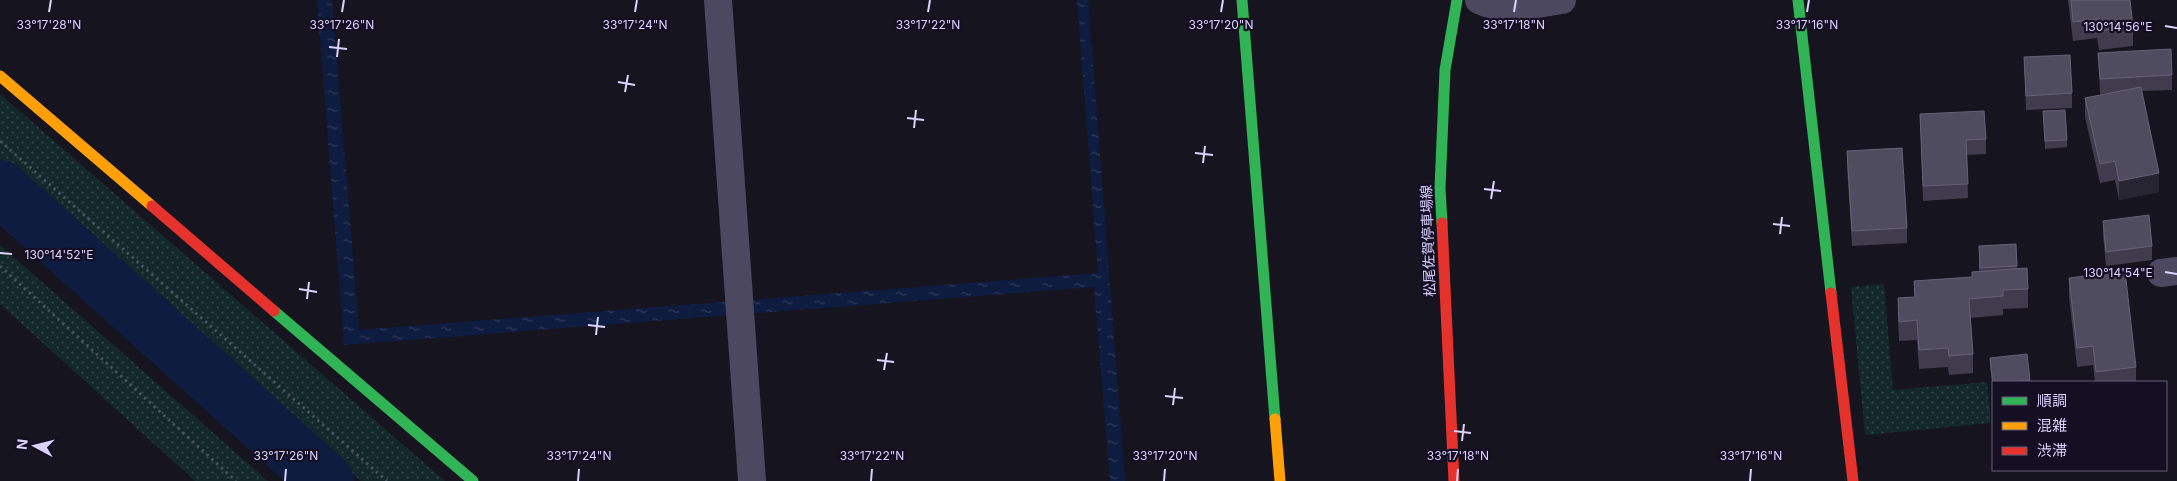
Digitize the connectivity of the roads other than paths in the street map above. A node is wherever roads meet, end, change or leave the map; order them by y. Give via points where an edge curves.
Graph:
1 (718, 0) edge
2 (1242, 0) edge
3 (1458, 0) edge
4 (1479, 0) edge
5 (1562, 0) edge
6 (1798, 0) edge
7 (0, 76) edge
8 (473, 481) edge
9 (752, 481) edge
10 (1280, 481) edge
11 (1454, 481) edge
12 (1853, 481) edge

1 - 9 street
2 - 10 street
3 - 11 street, 松尾佐賀停車場線 via 1445,70 1440,188
4 - 5 street via 1504,8
6 - 12 street
7 - 8 street

